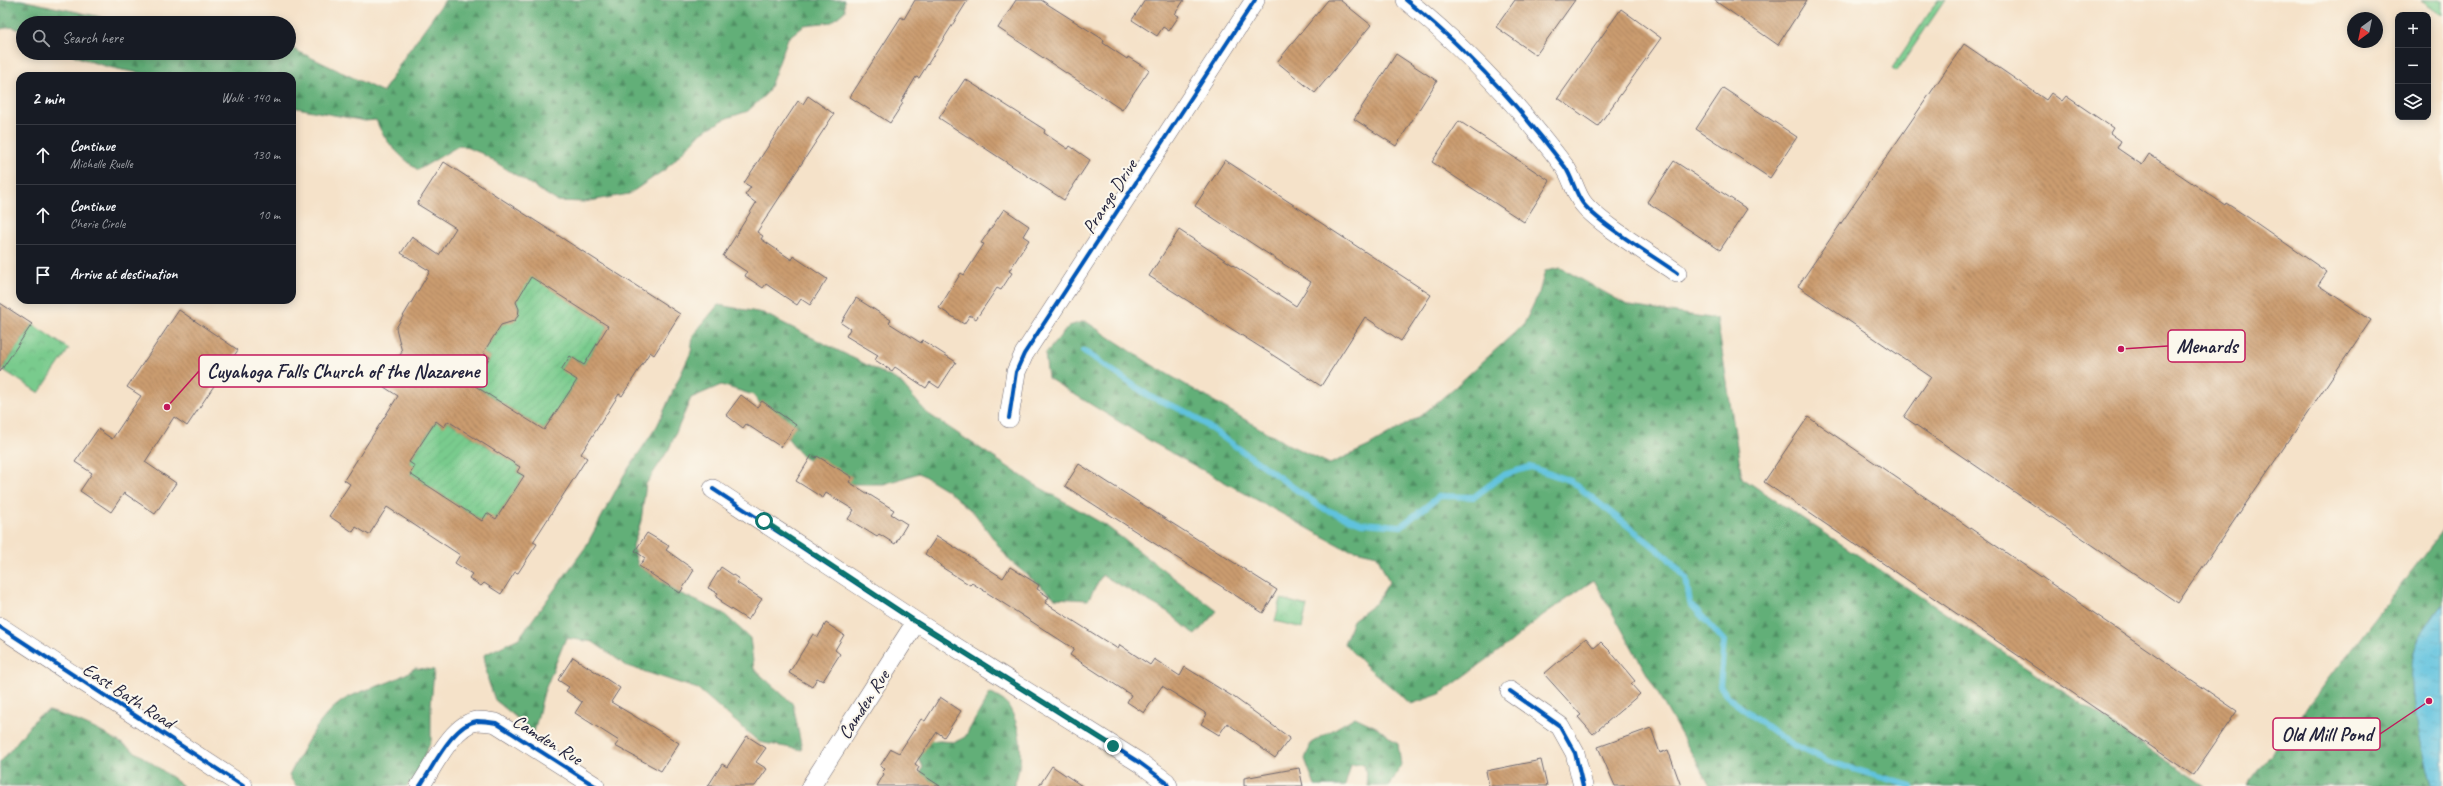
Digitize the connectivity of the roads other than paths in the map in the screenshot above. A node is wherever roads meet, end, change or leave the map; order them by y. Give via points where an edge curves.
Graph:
1 (1255, 0) edge
2 (1406, 0) edge
3 (1677, 273) dead end
4 (1009, 418) dead end
5 (713, 489) dead end
6 (916, 622) junction
7 (0, 627) edge
8 (1510, 691) dead end
9 (243, 786) edge
10 (420, 786) edge
11 (595, 786) edge
12 (811, 786) edge
13 (1168, 786) edge
14 (1583, 786) edge

1 - 4 street, Prange Drive via 1024,354 1016,372
2 - 3 street via 1480,64 1566,168 1583,203 1606,223
5 - 6 street
6 - 12 street, Camden Rue
6 - 13 street via 1140,763
7 - 9 street, East Bath Road
8 - 14 street via 1560,726 1575,753
10 - 11 street, Camden Rue via 448,743 464,726 477,721 496,723

